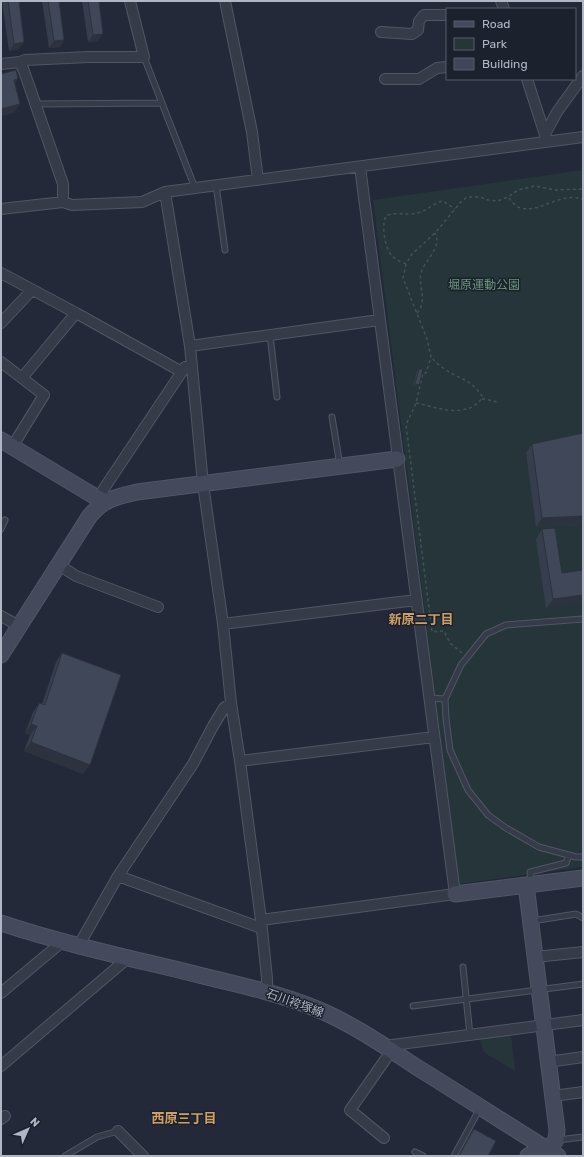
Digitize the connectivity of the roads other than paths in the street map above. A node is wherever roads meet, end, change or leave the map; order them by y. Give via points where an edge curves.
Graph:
1 (130, 1) edge
2 (225, 1) edge
3 (446, 15) edge
4 (381, 32) dead end
5 (144, 58) junction
6 (20, 62) junction
7 (1, 64) edge
8 (446, 67) edge
9 (583, 76) edge
10 (385, 79) dead end
11 (527, 80) edge
12 (162, 103) junction
13 (36, 104) junction
14 (583, 137) edge
15 (546, 138) junction
16 (360, 167) junction
17 (258, 180) junction
18 (216, 185) junction
19 (195, 188) junction
20 (165, 192) junction
21 (63, 202) junction
22 (1, 209) edge
23 (225, 250) dead end
24 (1, 274) edge
25 (32, 290) junction
26 (76, 313) junction
27 (379, 320) junction
28 (1, 323) edge
29 (270, 335) junction
30 (190, 346) junction
31 (191, 359) junction
32 (1, 362) edge
33 (182, 372) junction
34 (22, 378) junction
35 (277, 397) dead end
36 (332, 416) dead end
37 (7, 443) edge
38 (397, 459) junction
39 (340, 467) junction
40 (203, 484) junction
41 (104, 502) junction
42 (5, 520) dead end
43 (1, 529) edge
44 (59, 565) junction
45 (416, 600) junction
46 (158, 607) dead end
47 (1, 616) edge
48 (583, 619) edge
49 (223, 624) junction
50 (19, 626) junction
51 (1, 655) edge
52 (429, 698) junction
53 (445, 699) junction
54 (231, 703) junction
55 (434, 737) junction
56 (240, 761) junction
57 (568, 855) junction
58 (583, 857) edge
59 (118, 876) junction
60 (583, 878) edge
61 (528, 885) junction
62 (455, 894) junction
63 (583, 918) edge
64 (530, 921) junction
65 (1, 923) edge
66 (261, 924) junction
67 (62, 942) junction
68 (79, 945) junction
69 (583, 952) edge
70 (535, 956) junction
71 (128, 958) junction
72 (463, 967) dead end
73 (583, 984) edge
74 (539, 990) junction
75 (1, 992) edge
76 (267, 992) junction
77 (466, 999) junction
78 (413, 1006) dead end
79 (583, 1020) edge
80 (543, 1025) junction
81 (470, 1035) junction
82 (388, 1048) junction
83 (583, 1058) edge
84 (548, 1062) junction
85 (1, 1066) edge
86 (583, 1092) edge
87 (553, 1096) junction
88 (480, 1108) junction
89 (118, 1131) joint
90 (583, 1137) edge
91 (384, 1138) dead end
92 (552, 1150) edge
93 (415, 1152) dead end
94 (65, 1156) edge
95 (143, 1156) edge
96 (423, 1156) edge
97 (454, 1156) edge
98 (528, 1156) edge

1 - 5 street
2 - 17 street via 252,132
3 - 4 street via 424,15 419,20 418,30 412,34
5 - 6 street via 89,57
5 - 12 lane
6 - 7 street
6 - 13 street
8 - 10 street via 437,68 419,79
9 - 15 street via 557,112
11 - 15 street
12 - 13 lane
12 - 19 lane
13 - 21 street via 63,184
14 - 15 street
15 - 16 street
16 - 17 street
16 - 27 street
17 - 18 street
18 - 19 street
18 - 23 lane
19 - 20 street
20 - 21 street via 142,202
20 - 30 street
21 - 22 street
24 - 25 street
25 - 26 street
25 - 28 street
26 - 33 street
26 - 34 street
27 - 29 street
27 - 38 street
29 - 30 street
29 - 35 lane
30 - 31 street
31 - 33 street
31 - 40 street
32 - 34 street
33 - 41 street via 103,490
34 - 37 street via 44,395
36 - 39 lane
37 - 41 street
38 - 39 street
38 - 45 street
39 - 40 street
40 - 41 street via 137,492
40 - 49 street
41 - 44 street via 89,517
42 - 43 lane
44 - 46 street via 76,576
44 - 50 street
45 - 49 street
45 - 52 street
47 - 50 street
48 - 53 lane via 506,625 486,634 461,665
49 - 54 street
50 - 51 street
52 - 53 lane
52 - 55 street
53 - 57 lane via 450,750 468,790 488,815 506,828 539,847
54 - 56 street
54 - 59 street via 224,708 193,764
55 - 56 street
55 - 62 street
56 - 66 street
57 - 58 lane
57 - 61 lane via 566,863 530,872
59 - 66 street
59 - 68 street
60 - 61 street
61 - 62 street
61 - 64 street
62 - 66 street
63 - 64 lane via 576,914
64 - 70 street
65 - 67 street, 石川袴塚線
66 - 76 street
67 - 68 street, 石川袴塚線
67 - 75 street
68 - 71 street, 石川袴塚線
69 - 70 street
70 - 74 street
71 - 76 street, 石川袴塚線
71 - 85 street
72 - 77 lane
73 - 74 lane
74 - 77 lane
74 - 80 street
76 - 82 street, 石川袴塚線 via 319,1010
77 - 78 lane
77 - 81 lane
79 - 80 street
80 - 81 street
80 - 84 street
81 - 82 street
82 - 88 street, 石川袴塚線
82 - 91 street via 350,1110
83 - 84 street
84 - 87 street
86 - 87 street
87 - 92 street via 557,1130
88 - 92 street, 石川袴塚線
88 - 97 lane
89 - 94 lane via 97,1137
89 - 95 street
90 - 92 lane
92 - 98 street
93 - 96 lane

